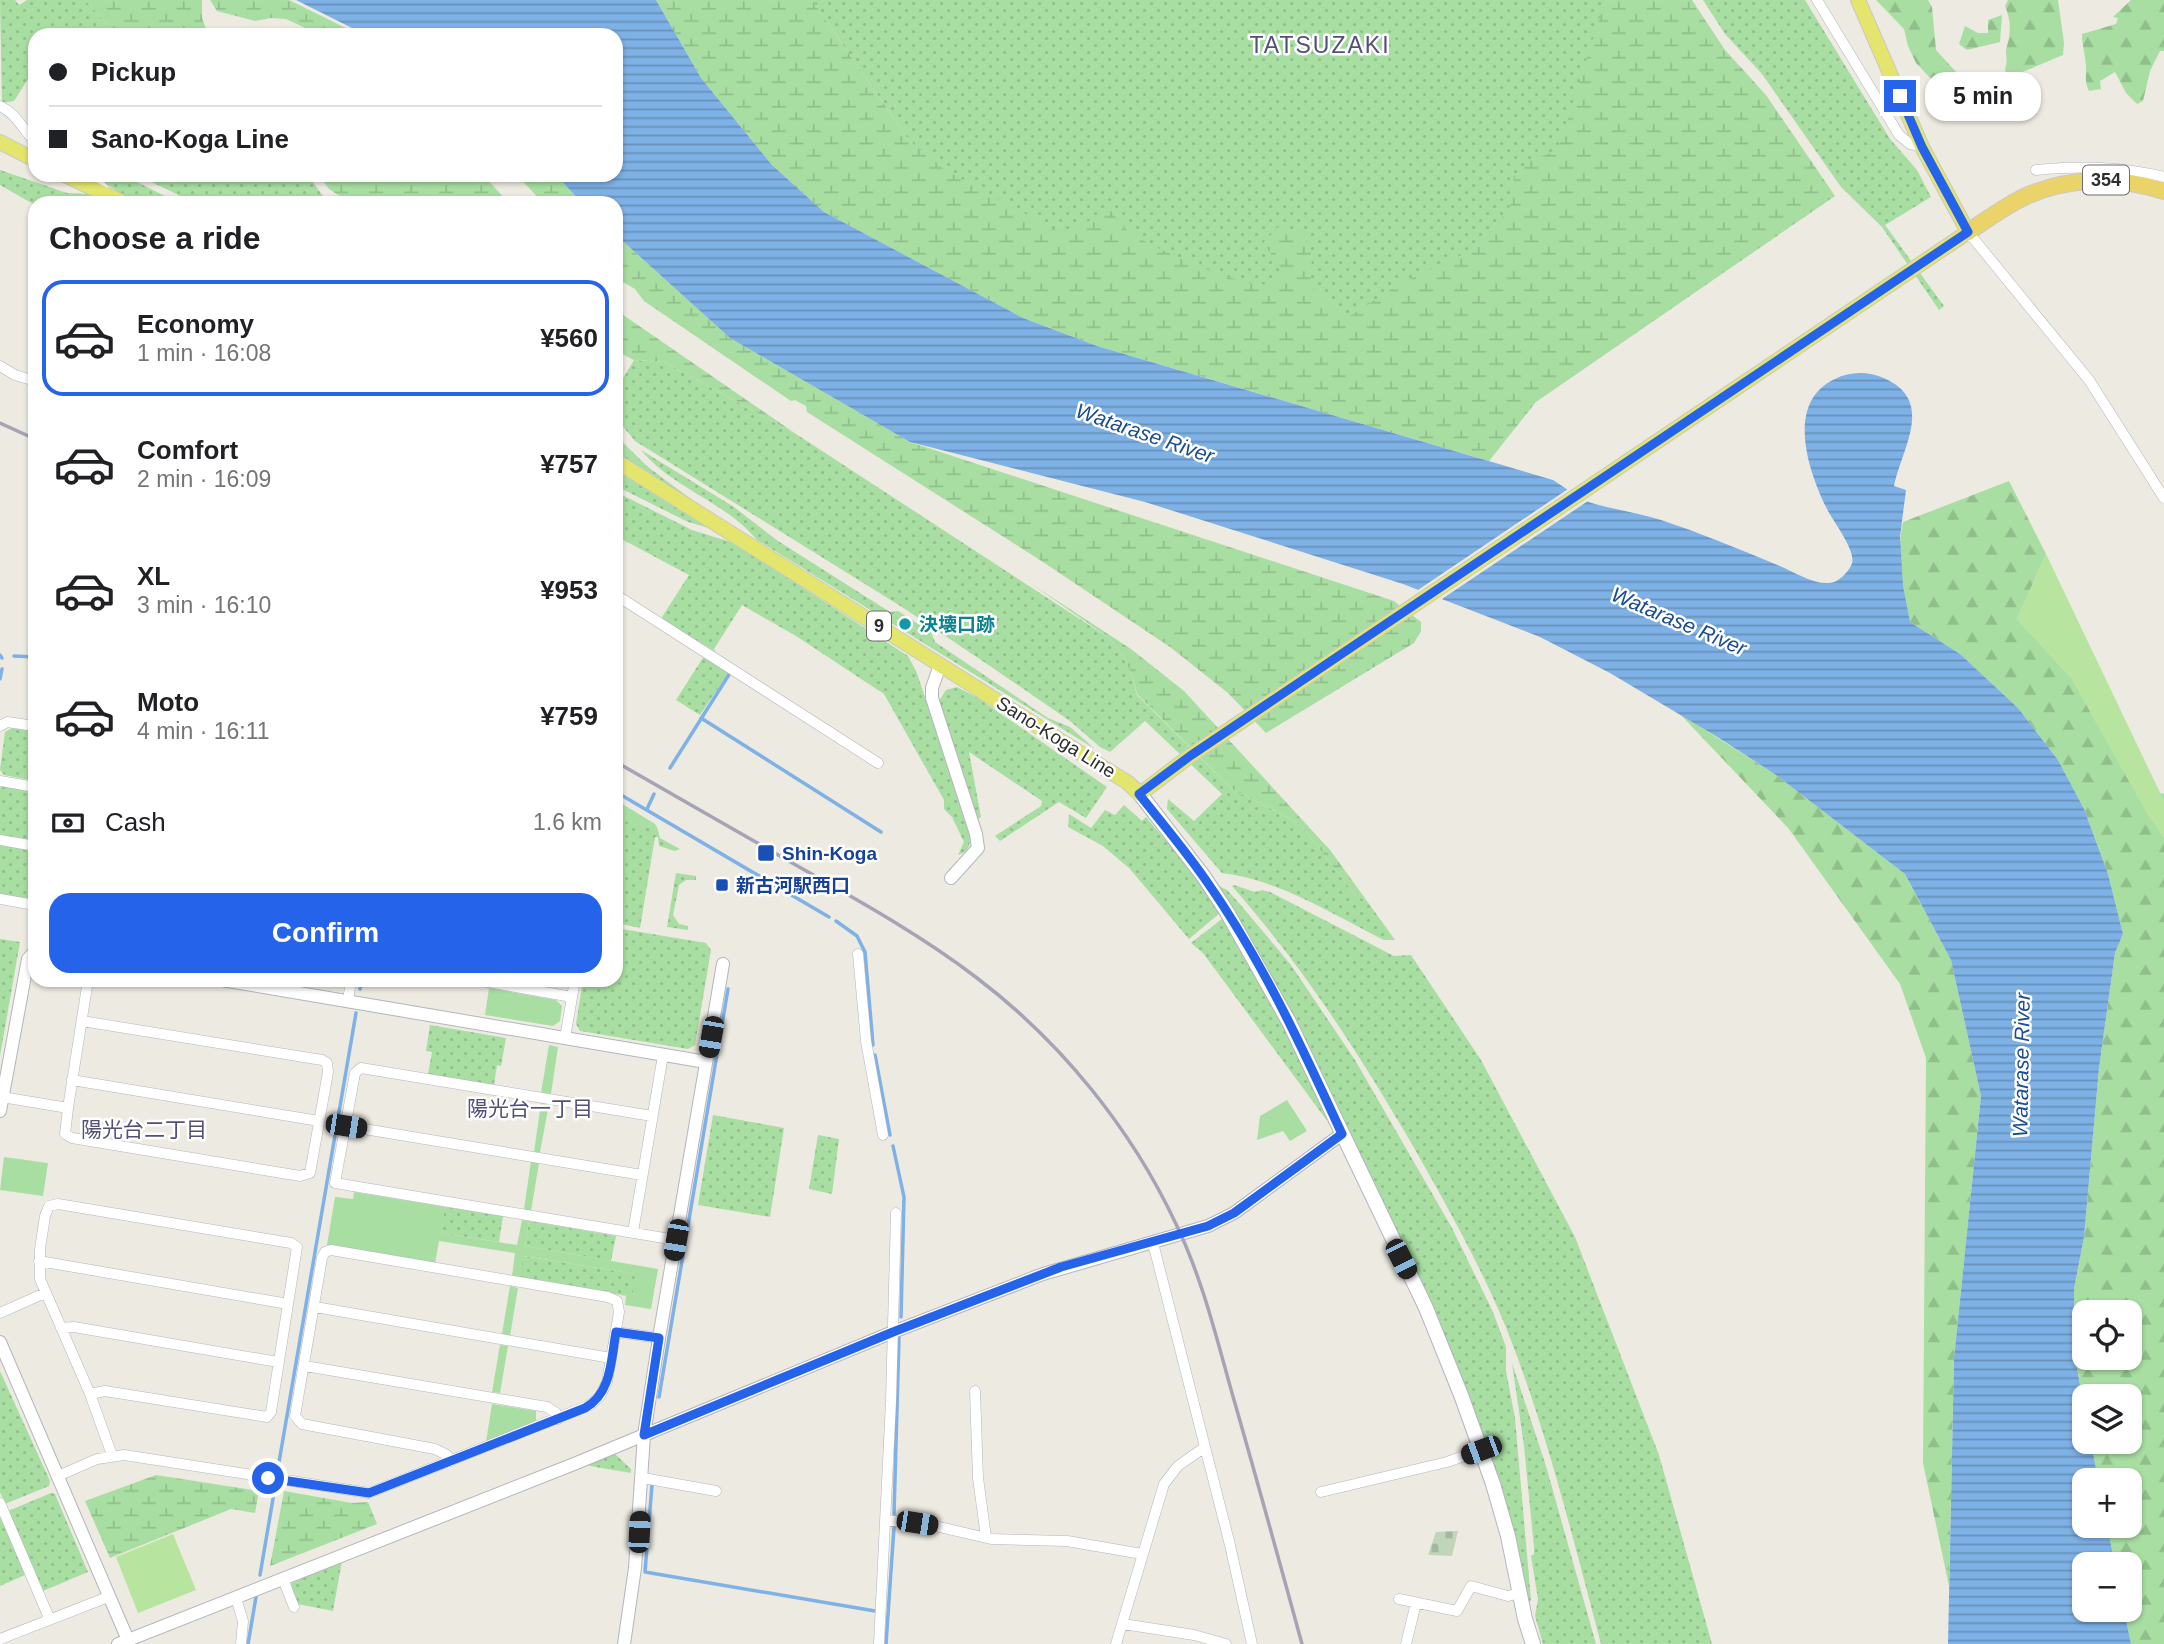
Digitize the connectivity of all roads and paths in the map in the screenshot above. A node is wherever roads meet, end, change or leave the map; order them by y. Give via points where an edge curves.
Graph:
1 (1817, 0) edge
2 (1858, 0) edge
3 (0, 106) edge
4 (28, 135) edge
5 (0, 142) edge
6 (1922, 147) junction
7 (28, 156) edge
8 (2036, 170) dead end
9 (2164, 177) edge
10 (79, 182) edge
11 (97, 182) edge
12 (2164, 191) edge
13 (106, 195) joint
14 (1961, 236) junction
15 (0, 366) edge
16 (28, 379) edge
17 (623, 465) edge
18 (2164, 498) edge
19 (623, 599) edge
20 (940, 664) junction
21 (28, 725) edge
22 (0, 726) edge
23 (878, 763) dead end
24 (0, 781) edge
25 (28, 786) edge
26 (1139, 794) junction
27 (0, 840) edge
28 (28, 845) edge
29 (951, 878) dead end
30 (0, 900) edge
31 (28, 904) edge
32 (858, 954) dead end
33 (28, 959) edge
34 (723, 964) dead end
35 (87, 987) edge
36 (264, 987) edge
37 (350, 987) edge
38 (519, 987) edge
39 (574, 987) edge
40 (572, 996) junction
41 (348, 1001) junction
42 (82, 1021) junction
43 (565, 1038) junction
44 (663, 1055) junction
45 (706, 1062) junction
46 (72, 1080) junction
47 (2, 1097) junction
48 (68, 1108) junction
49 (0, 1111) edge
50 (652, 1116) junction
51 (319, 1121) junction
52 (346, 1126) junction
53 (1342, 1134) junction
54 (883, 1135) dead end
55 (642, 1175) junction
56 (897, 1213) dead end
57 (633, 1232) junction
58 (676, 1240) junction
59 (1153, 1243) junction
60 (39, 1261) junction
61 (45, 1293) junction
62 (288, 1304) junction
63 (315, 1307) junction
64 (0, 1313) edge
65 (61, 1328) junction
66 (616, 1332) junction
67 (893, 1332) junction
68 (659, 1338) junction
69 (0, 1342) edge
70 (611, 1358) junction
71 (278, 1362) junction
72 (305, 1366) junction
73 (975, 1391) dead end
74 (90, 1394) junction
75 (558, 1419) junction
76 (644, 1435) junction
77 (1205, 1447) junction
78 (1481, 1450) junction
79 (112, 1455) junction
80 (451, 1461) junction
81 (58, 1476) junction
82 (643, 1478) junction
83 (716, 1491) dead end
84 (1321, 1492) dead end
85 (0, 1503) edge
86 (886, 1520) junction
87 (986, 1537) junction
88 (1142, 1554) junction
89 (284, 1579) junction
90 (1520, 1593) junction
91 (108, 1597) junction
92 (236, 1598) junction
93 (1399, 1599) dead end
94 (1416, 1603) junction
95 (294, 1607) dead end
96 (50, 1620) junction
97 (1123, 1624) junction
98 (0, 1639) edge
99 (123, 1642) edge
100 (241, 1644) edge
101 (624, 1644) edge
102 (880, 1644) edge
103 (1116, 1644) edge
104 (1226, 1644) edge
105 (1252, 1644) edge
106 (1406, 1644) edge
107 (1533, 1644) edge

1 - 6 street via 1899,135
2 - 6 main road
3 - 4 street via 19,120
5 - 7 main road
6 - 14 main road
8 - 9 street via 2112,167
10 - 13 main road
11 - 13 street
12 - 14 highway, 354 via 2100,180 2048,188 2013,203
14 - 18 street via 2089,380
14 - 26 main road
15 - 16 street
17 - 20 main road, Sano-Koga Line / 9
19 - 23 street
20 - 26 main road, Sano-Koga Line / 9
20 - 29 street via 932,698 978,848
21 - 22 street via 7,722
24 - 25 street
26 - 53 main road via 1227,912 1289,1022
27 - 28 street
30 - 31 street
32 - 54 street via 866,1041
33 - 47 street
34 - 45 street
35 - 42 street
36 - 41 street
37 - 41 street
38 - 40 street
39 - 40 street
40 - 43 street
41 - 43 street
42 - 46 street
42 - 51 street via 322,1060 328,1072
43 - 44 street
44 - 45 street
44 - 50 street
45 - 58 street
46 - 48 street
46 - 51 street
47 - 48 street
47 - 49 street
48 - 51 street via 65,1134 72,1138 300,1177 310,1173
50 - 52 street via 361,1068 355,1073
50 - 55 street
52 - 55 street
52 - 57 street via 335,1184
53 - 59 street via 1226,1217
53 - 78 main road via 1426,1308
55 - 57 street
56 - 67 street
57 - 58 street
58 - 68 street
59 - 67 street via 1061,1267
59 - 77 street
60 - 61 street
60 - 62 street
60 - 62 street via 45,1216 53,1205 291,1243 298,1251
61 - 64 street
61 - 65 street
62 - 71 street
63 - 66 street via 322,1258 331,1250 608,1297 619,1307
63 - 70 street
63 - 72 street
65 - 71 street
65 - 74 street
66 - 68 street
66 - 70 street
67 - 76 street
67 - 86 street
68 - 76 street
69 - 81 street
70 - 75 street via 600,1396
71 - 74 street via 271,1412 265,1418 105,1391
72 - 75 street via 547,1407
72 - 80 street via 295,1416 302,1424 435,1449
73 - 87 street via 978,1478
74 - 79 street
75 - 80 street
76 - 82 street
76 - 89 street
77 - 88 street via 1178,1466 1164,1484
77 - 105 street
78 - 84 street
78 - 90 main road
79 - 80 street via 137,1455 362,1493
79 - 81 street
81 - 91 street
82 - 83 street
82 - 101 street
85 - 96 street
86 - 87 street
86 - 102 street
87 - 88 street via 1067,1541
88 - 97 street
89 - 92 street
89 - 95 street
90 - 94 street via 1507,1596 1471,1586 1457,1611
90 - 107 main road
91 - 96 street
91 - 99 street
92 - 99 street
92 - 100 street via 243,1621
93 - 94 street
94 - 106 street
96 - 98 street
97 - 103 street
97 - 104 street

